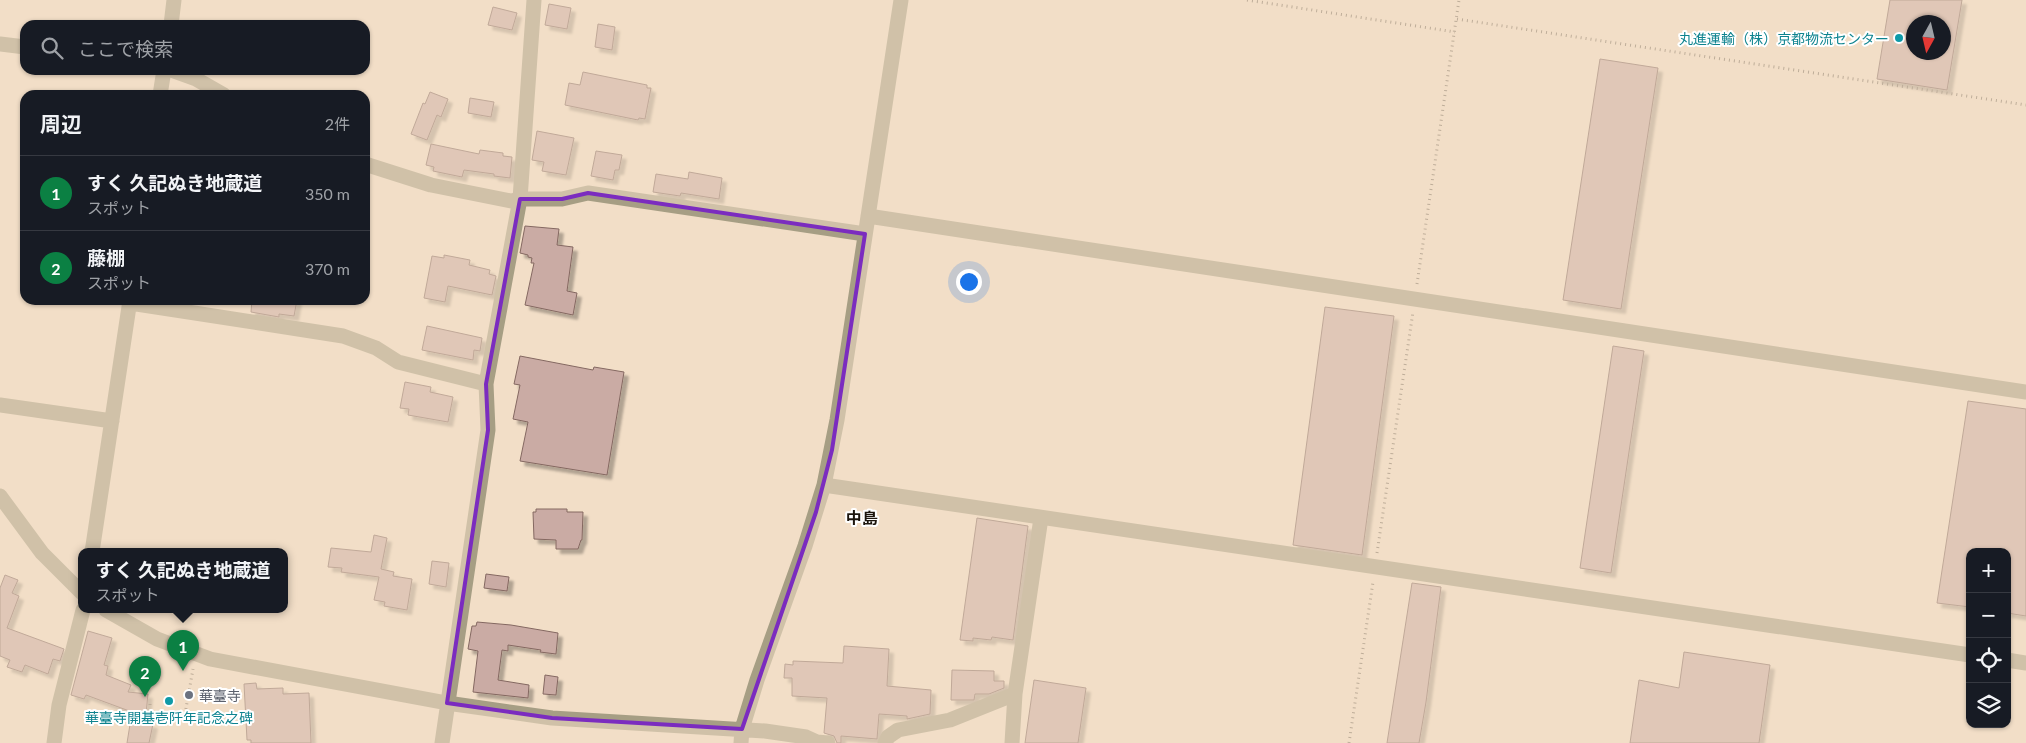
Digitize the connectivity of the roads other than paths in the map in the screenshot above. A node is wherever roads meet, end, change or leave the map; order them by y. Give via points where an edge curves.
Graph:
1 (174, 0) edge
2 (534, 0) edge
3 (901, 0) edge
4 (172, 20) edge
5 (0, 44) edge
6 (20, 46) edge
7 (163, 75) edge
8 (185, 75) edge
9 (161, 90) edge
10 (215, 90) edge
11 (370, 166) edge
12 (520, 199) junction
13 (868, 216) junction
14 (865, 234) junction
15 (130, 305) edge
16 (149, 305) edge
17 (486, 384) junction
18 (2026, 392) edge
19 (0, 405) edge
20 (112, 421) junction
21 (824, 485) junction
22 (0, 496) edge
23 (1041, 518) junction
24 (93, 548) edge
25 (78, 589) edge
26 (81, 613) edge
27 (111, 613) edge
28 (1966, 654) edge
29 (2011, 661) edge
30 (2026, 663) edge
31 (1015, 694) junction
32 (447, 703) junction
33 (741, 736) edge
34 (54, 743) edge
35 (442, 743) edge
36 (828, 743) edge
37 (885, 743) edge
38 (1012, 743) edge

1 - 4 street
2 - 12 street
3 - 13 street
5 - 6 street
7 - 9 street
8 - 10 street
11 - 12 street via 431,185 511,201
12 - 14 street via 562,199 588,194
12 - 17 street
13 - 14 street
13 - 18 street
14 - 21 street
15 - 20 street
16 - 17 street via 343,336 376,348 398,362
17 - 32 street via 488,430
19 - 20 street
20 - 24 street
21 - 23 street
21 - 33 street
22 - 25 street via 42,553
23 - 28 street
23 - 31 street
26 - 34 street via 59,705
27 - 32 street via 157,639 210,659
29 - 30 street
31 - 37 street via 950,720 898,730
31 - 38 street
32 - 33 street via 552,718
32 - 35 street
33 - 36 street via 806,737

